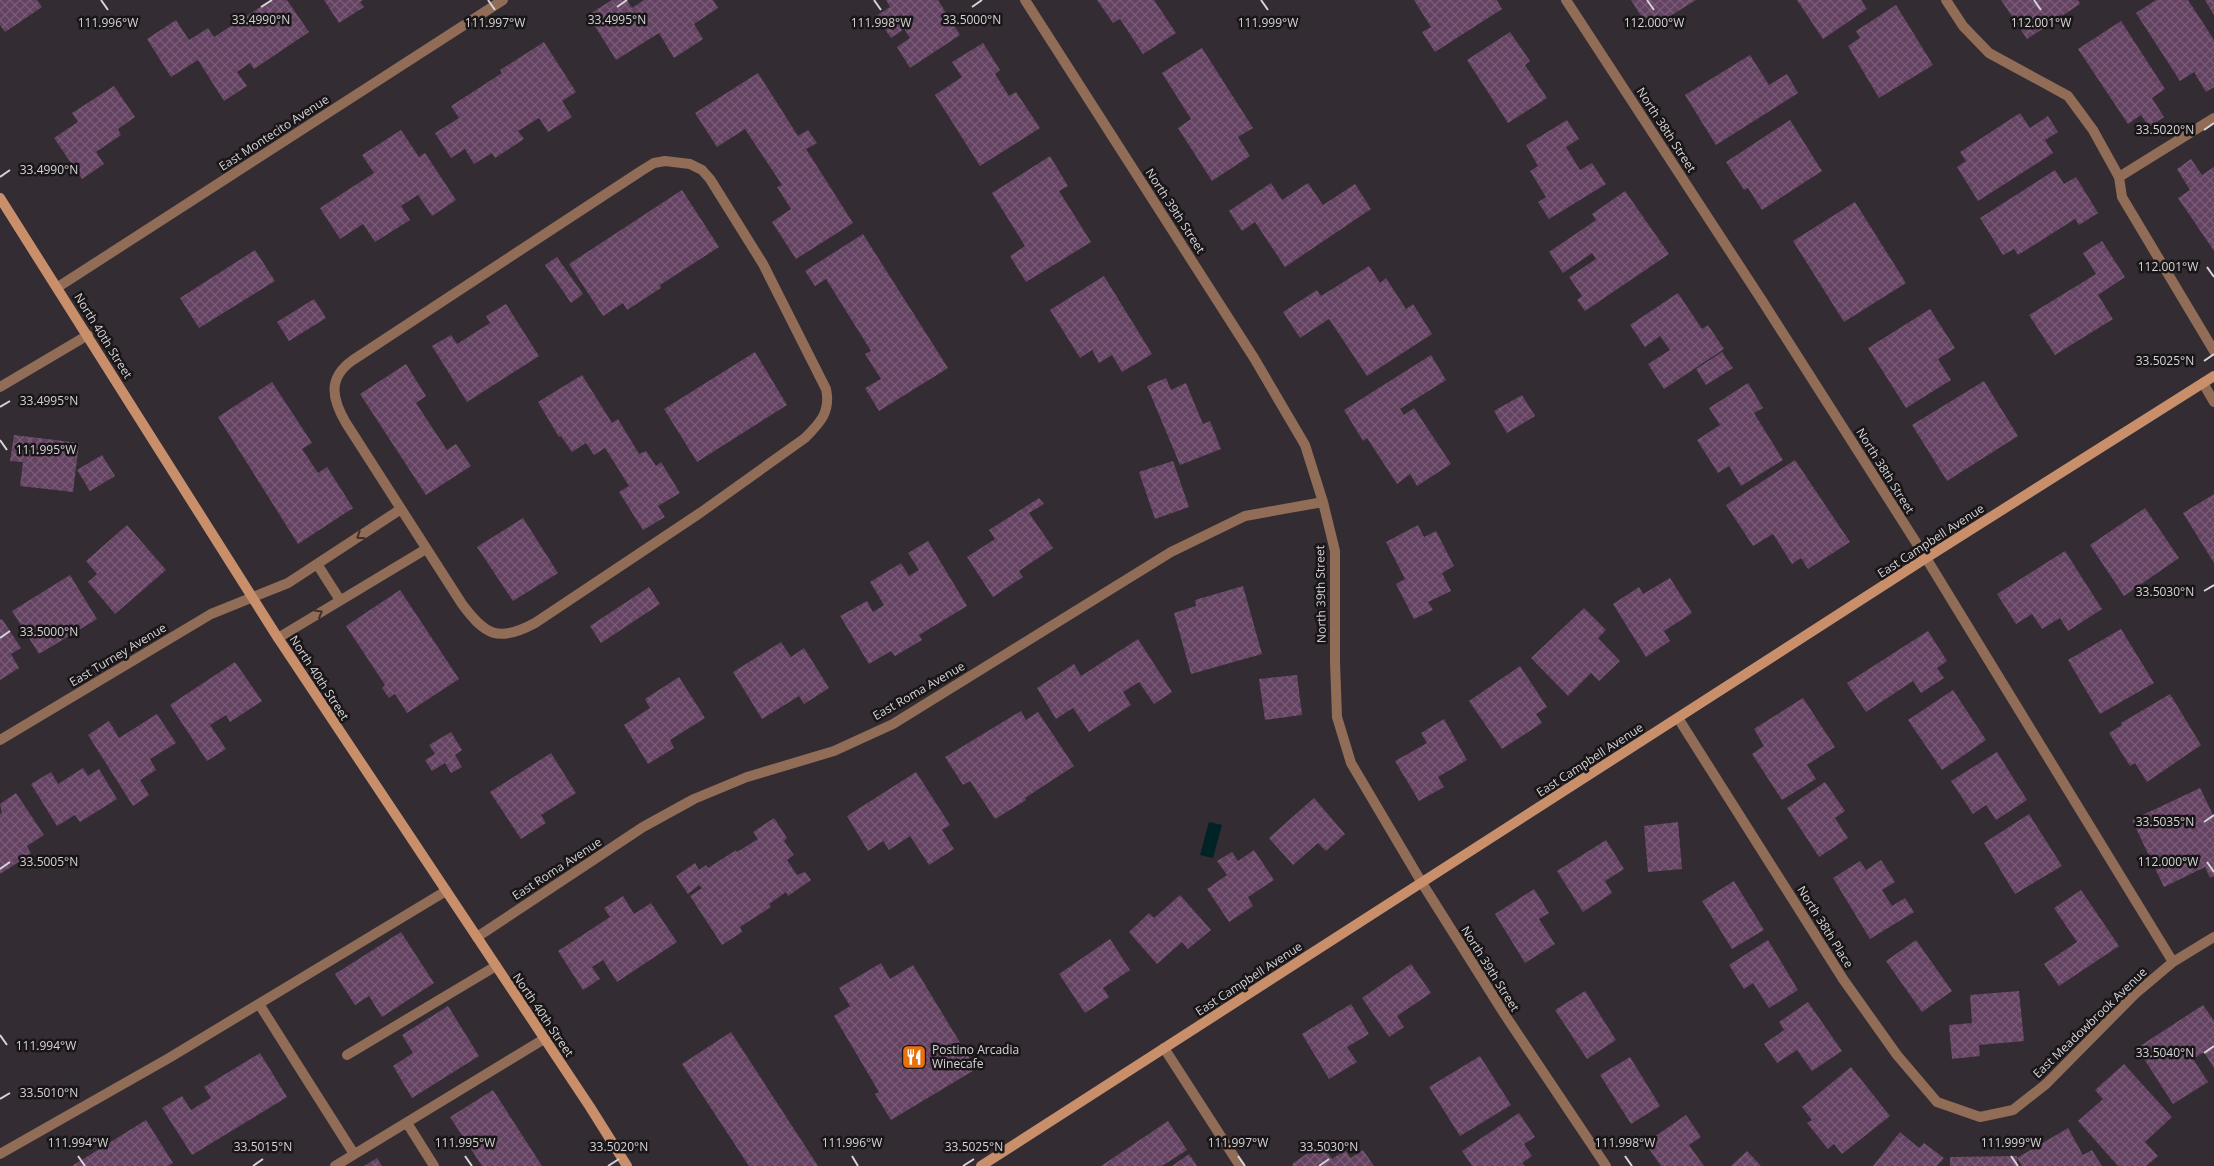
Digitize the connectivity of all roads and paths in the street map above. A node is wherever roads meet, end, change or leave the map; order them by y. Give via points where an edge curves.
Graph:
1 (503, 0) edge
2 (1025, 0) edge
3 (1566, 0) edge
4 (1946, 0) edge
5 (2214, 118) edge
6 (2119, 177) junction
7 (0, 198) edge
8 (58, 287) junction
9 (88, 335) junction
10 (2214, 351) edge
11 (2214, 376) edge
12 (2203, 383) junction
13 (0, 387) edge
14 (2214, 402) edge
15 (1323, 502) junction
16 (401, 509) junction
17 (426, 549) junction
18 (1926, 558) junction
19 (317, 564) junction
20 (252, 597) junction
21 (340, 600) junction
22 (278, 638) junction
23 (1678, 718) junction
24 (0, 740) edge
25 (1422, 883) junction
26 (446, 891) junction
27 (477, 937) junction
28 (2214, 937) edge
29 (2173, 962) junction
30 (496, 966) junction
31 (259, 1004) junction
32 (544, 1039) junction
33 (1164, 1048) junction
34 (347, 1056) dead end
35 (1980, 1117) joint
36 (407, 1123) junction
37 (0, 1154) edge
38 (354, 1154) junction
39 (335, 1166) edge
40 (434, 1166) edge
41 (627, 1166) edge
42 (981, 1166) edge
43 (1240, 1166) edge
44 (1606, 1166) edge

1 - 8 street, East Montecito Avenue
2 - 15 street, North 39th Street via 1305,445
3 - 18 street, North 38th Street
4 - 6 street via 1962,26 1989,53 2068,96 2093,130
5 - 6 street
6 - 10 street via 2122,197
7 - 8 street, North 40th Street
8 - 9 street, North 40th Street
9 - 13 street
9 - 20 street, North 40th Street
11 - 12 street, East Campbell Avenue
12 - 14 street
12 - 18 street, East Campbell Avenue
15 - 25 street, North 39th Street via 1335,551 1337,717 1351,762
15 - 27 street, East Roma Avenue via 1245,516 1171,552 893,724 834,751 747,777 685,804 644,827
16 - 17 street
16 - 17 street via 338,410 334,384 344,366 654,163 680,161 702,170 763,264 818,373 828,400 824,417 805,438 700,513 519,632 498,634 482,628
16 -> 19 street, East Turney Avenue
17 - 21 street
18 - 23 street, East Campbell Avenue
18 - 29 street, North 38th Street
19 - 20 street, East Turney Avenue via 288,583
19 - 21 street
20 - 22 street, North 40th Street
20 - 24 street, East Turney Avenue via 211,614
22 -> 21 street
22 - 26 street, North 40th Street
23 - 25 street, East Campbell Avenue
23 - 35 street, North 38th Place via 1843,978 1897,1055 1937,1102
25 - 33 street, East Campbell Avenue
25 - 44 street, North 39th Street
26 - 27 street, North 40th Street
26 - 31 street
27 - 30 street, North 40th Street
28 - 29 street, East Meadowbrook Avenue
29 - 35 street, East Meadowbrook Avenue via 2135,994 2046,1084 2013,1110
30 - 32 street, North 40th Street
30 - 34 street
31 - 37 street
31 - 38 street
32 - 36 street
32 - 41 street, North 40th Street
33 - 42 street, East Campbell Avenue
33 - 43 street
36 - 38 street
36 - 40 street
38 - 39 street

